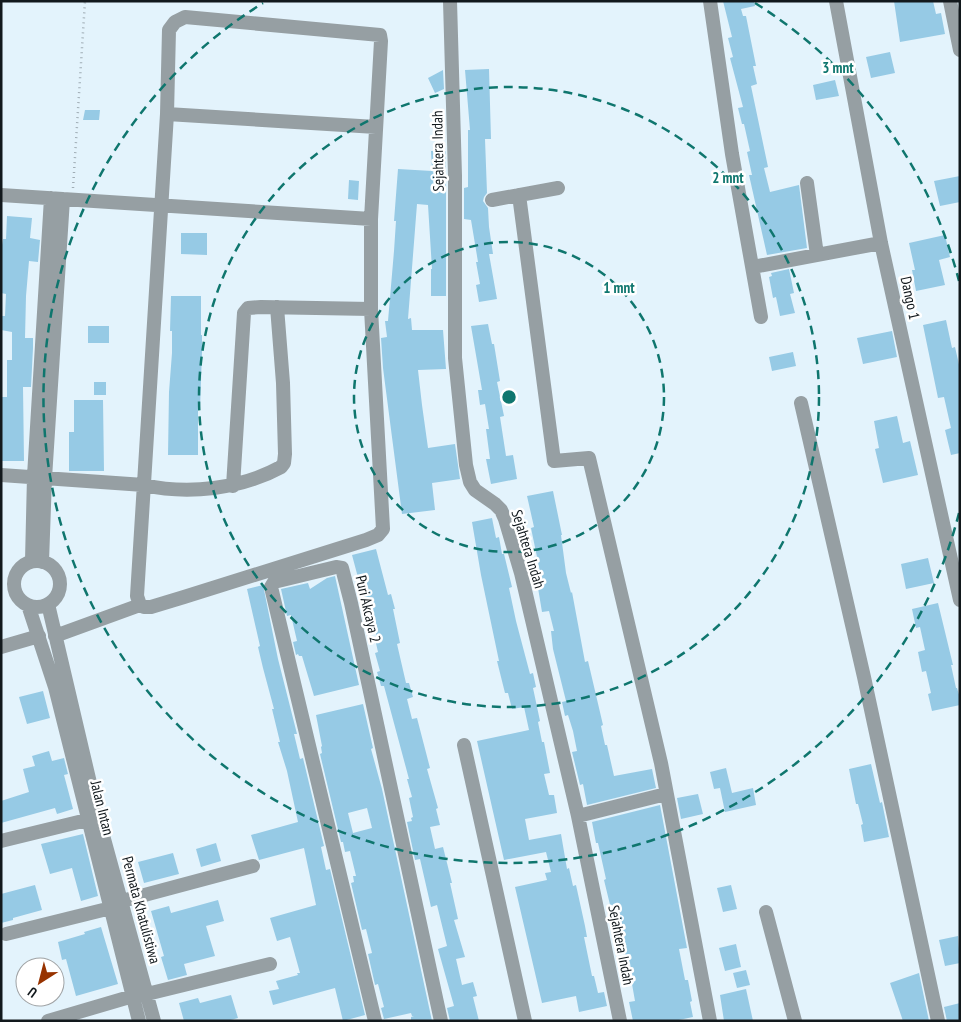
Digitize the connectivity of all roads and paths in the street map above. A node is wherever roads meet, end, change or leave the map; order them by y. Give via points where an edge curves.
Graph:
1 (85, 1) edge
2 (450, 1) edge
3 (710, 1) edge
4 (836, 1) edge
5 (950, 1) edge
6 (957, 23) edge
7 (960, 50) edge
8 (167, 114) junction
9 (376, 127) junction
10 (807, 183) dead end
11 (558, 188) dead end
12 (1, 195) edge
13 (519, 195) junction
14 (62, 199) junction
15 (492, 200) dead end
16 (162, 205) junction
17 (371, 218) junction
18 (881, 243) junction
19 (817, 255) junction
20 (753, 267) junction
21 (276, 307) junction
22 (371, 309) junction
23 (760, 317) dead end
24 (802, 403) dead end
25 (1, 475) edge
26 (40, 477) junction
27 (144, 485) junction
28 (233, 486) junction
29 (37, 561) junction
30 (959, 594) edge
31 (48, 604) junction
32 (28, 605) junction
33 (140, 605) junction
34 (39, 636) junction
35 (55, 636) junction
36 (1, 647) edge
37 (464, 745) dead end
38 (666, 794) junction
39 (578, 816) junction
40 (93, 818) junction
41 (1, 841) edge
42 (253, 866) dead end
43 (116, 905) junction
44 (766, 912) dead end
45 (6, 934) dead end
46 (270, 964) dead end
47 (147, 994) junction
48 (133, 996) junction
49 (48, 1021) edge
50 (139, 1021) edge
51 (154, 1021) edge
52 (375, 1021) edge
53 (441, 1021) edge
54 (525, 1021) edge
55 (620, 1021) edge
56 (710, 1021) edge
57 (795, 1021) edge
58 (938, 1021) edge

1 - 14 path
2 - 39 street, Sejahtera Indah via 455,176 455,358 466,464 475,490 495,504 505,519 521,573
3 - 20 street via 732,154
4 - 18 street, Dango 1
5 - 6 street
6 - 7 street
8 - 9 street
8 - 9 street via 169,30 185,17 380,35
8 - 16 street
9 - 17 street
10 - 19 street
11 - 13 street
12 - 14 street
13 - 15 street
13 - 38 street via 554,461 589,458
14 - 16 street
14 - 26 street via 54,241
16 - 17 street
16 - 27 street
17 - 22 street
18 - 19 street
18 - 30 street, Dango 1
19 - 20 street
20 - 23 street
21 - 22 street
21 - 28 street via 248,308 244,313
21 - 28 street via 283,383 284,463 272,472
22 - 33 street via 383,528 378,535 176,600 144,607
24 - 58 street
25 - 26 street
26 - 27 street
26 - 29 street
27 - 28 street via 160,489
27 - 33 street via 137,596
29 - 31 street via 52,566 59,579 57,593
29 - 32 street via 24,564 14,576 15,592
31 - 32 street
31 - 35 street, Permata Khatulistiwa
32 - 34 street, Jalan Intan
33 - 35 street
34 - 36 street
34 - 40 street, Jalan Intan
35 - 40 street, Permata Khatulistiwa
37 - 54 street
38 - 39 street
38 - 56 street
39 - 55 street, Sejahtera Indah
40 - 41 street
40 - 43 street, Permata Khatulistiwa
42 - 43 street
43 - 45 street
43 - 47 street, Permata Khatulistiwa
43 - 48 street
44 - 57 street
46 - 47 street
47 - 48 street
47 - 51 street, Permata Khatulistiwa
48 - 49 street
48 - 50 street
52 - 53 street, Puri Akcaya 2 via 271,586 274,582 336,567 342,568 351,603

